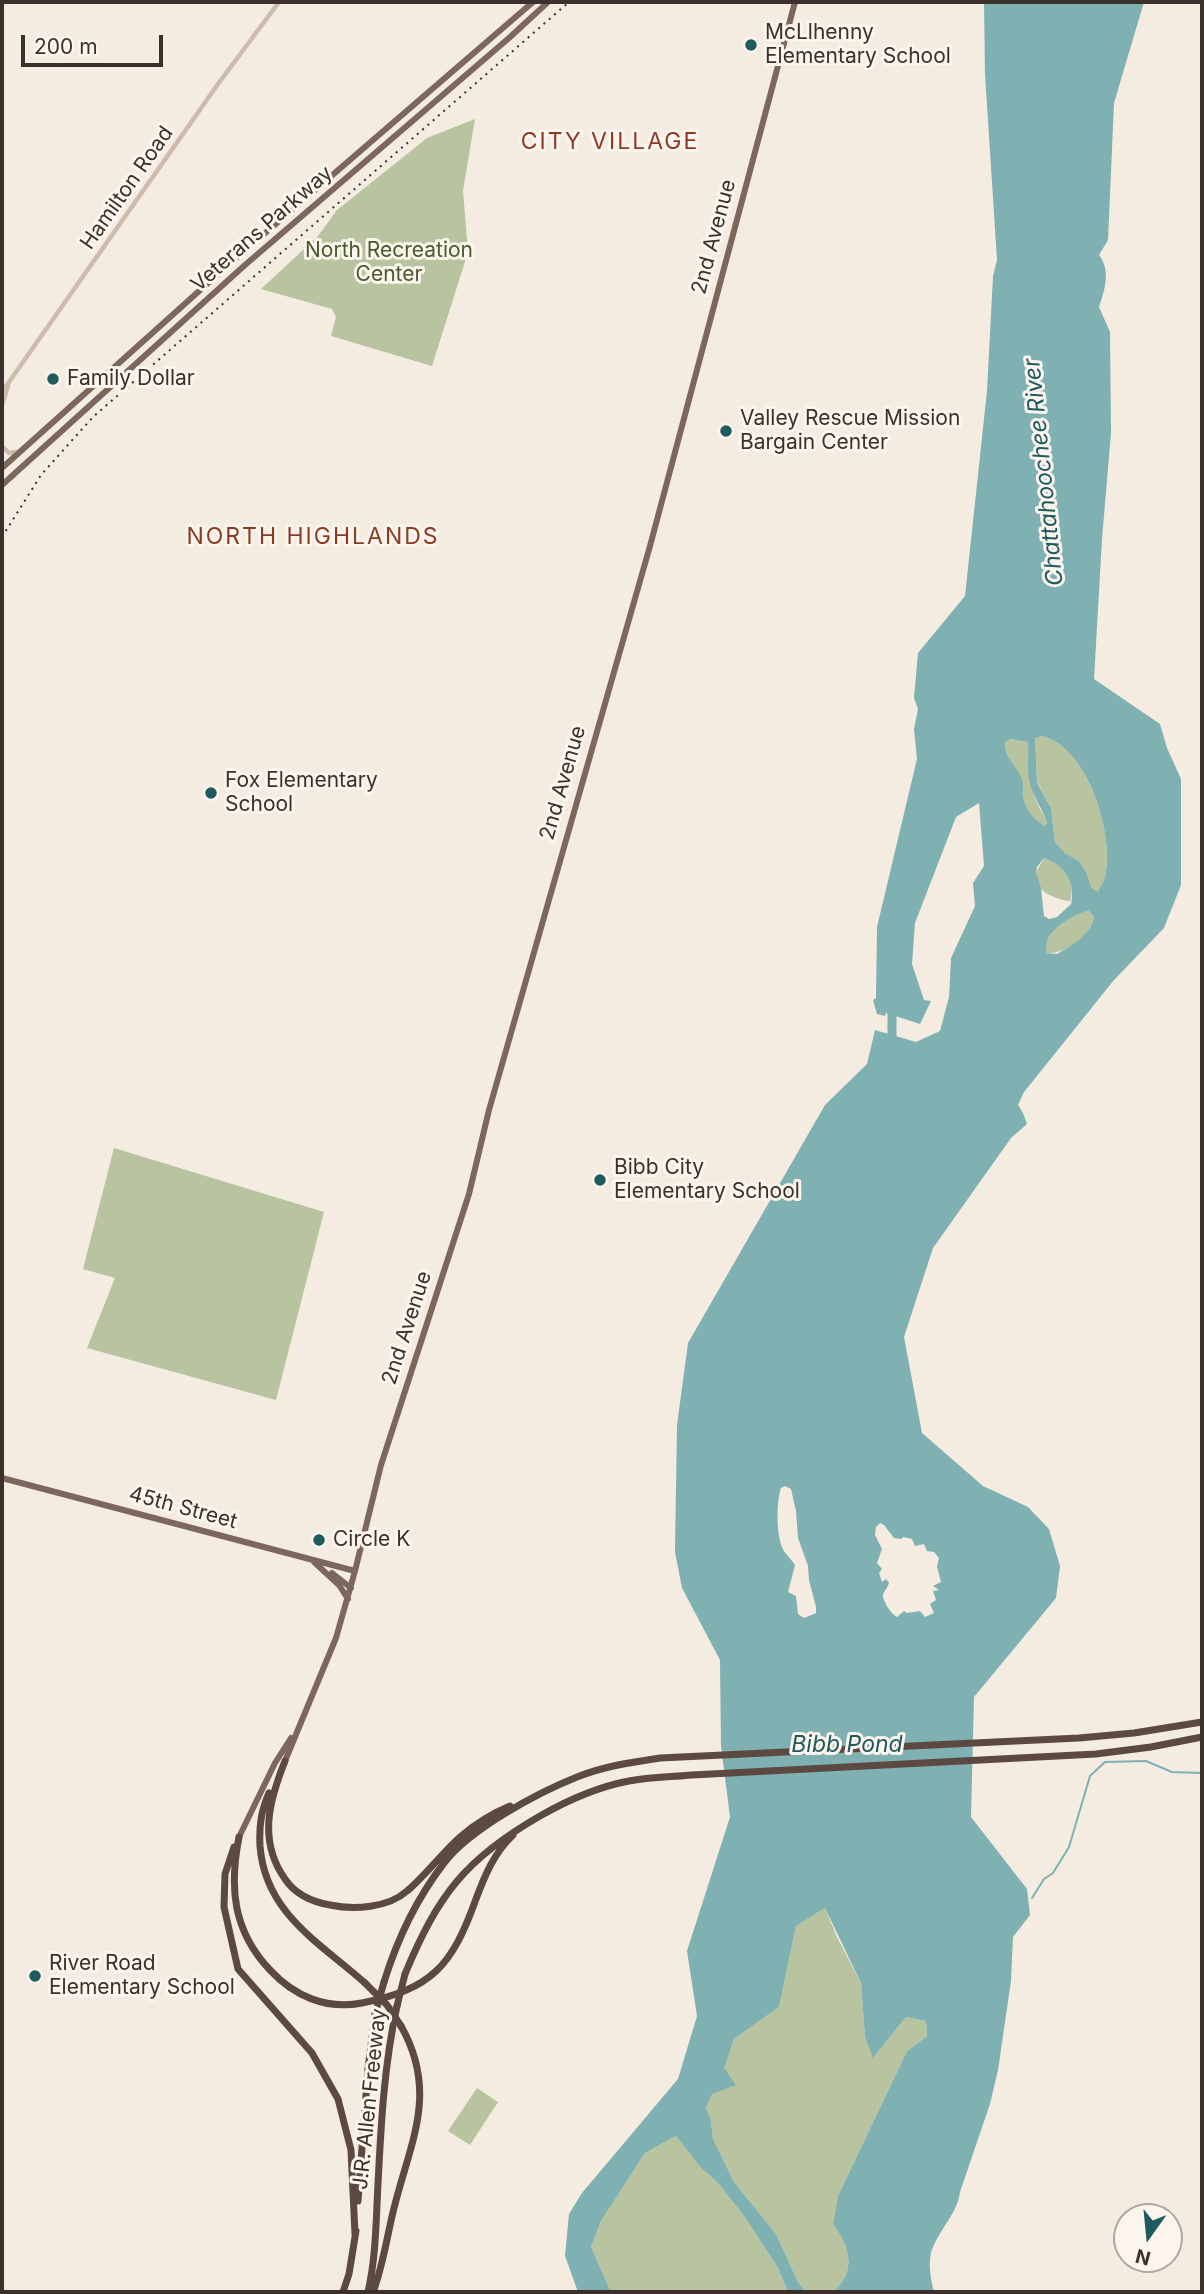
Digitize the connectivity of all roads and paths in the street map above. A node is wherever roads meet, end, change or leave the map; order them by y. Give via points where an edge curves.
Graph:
1 (279, 2) edge
2 (533, 2) edge
3 (548, 2) edge
4 (794, 2) edge
5 (10, 382) junction
6 (2, 392) edge
7 (2, 405) edge
8 (2, 446) edge
9 (21, 451) junction
10 (2, 468) edge
11 (2, 485) edge
12 (2, 1478) edge
13 (314, 1561) junction
14 (321, 1568) junction
15 (355, 1571) junction
16 (351, 1588) junction
17 (348, 1599) junction
18 (1202, 1722) edge
19 (299, 1725) junction
20 (1202, 1737) edge
21 (285, 1762) junction
22 (578, 1776) junction
23 (534, 1819) junction
24 (239, 1837) junction
25 (355, 2234) junction
26 (343, 2292) edge
27 (370, 2292) edge

1 - 5 street, Hamilton Road
2 - 9 main road, Veterans Parkway
3 - 11 main road, Veterans Parkway via 245,265
4 - 15 main road, 2nd Avenue via 648,552 469,1194 380,1465
5 - 6 street, Hamilton Road
5 - 7 street
8 - 9 street via 9,453
9 - 10 main road, Veterans Parkway
12 - 13 main road, 45th Street
13 - 14 main road
13 - 15 main road, 45th Street
14 - 16 main road
14 - 17 main road
15 - 16 main road, 2nd Avenue
16 - 17 main road, 2nd Avenue
17 - 19 main road, 2nd Avenue
18 - 22 highway, J.R. Allen Freeway via 1107,1736 691,1755 623,1763
19 - 21 main road
19 - 24 main road
20 - 23 highway, J.R. Allen Freeway via 1124,1751 629,1781 568,1800
21 - 22 highway via 268,1817 272,1854 284,1879 300,1894 347,1908 401,1895 461,1836 500,1810
21 - 27 highway, bridge via 260,1817 266,1880 289,1916 387,2006 401,2026 417,2072 418,2123
22 - 25 highway, J.R. Allen Freeway, bridge via 510,1811 445,1861 395,1948 375,2014
23 - 24 highway via 510,1838 493,1860 460,1938 435,1973 406,1992 347,2004 319,2001 293,1990 250,1944 236,1902 234,1869
23 - 27 highway, J.R. Allen Freeway, bridge via 480,1855 456,1881 420,1937 405,1974 390,2038 384,2092
24 - 25 highway via 225,1874 224,1907 237,1969 312,2053 338,2098 351,2150
25 - 26 highway, J.R. Allen Freeway

